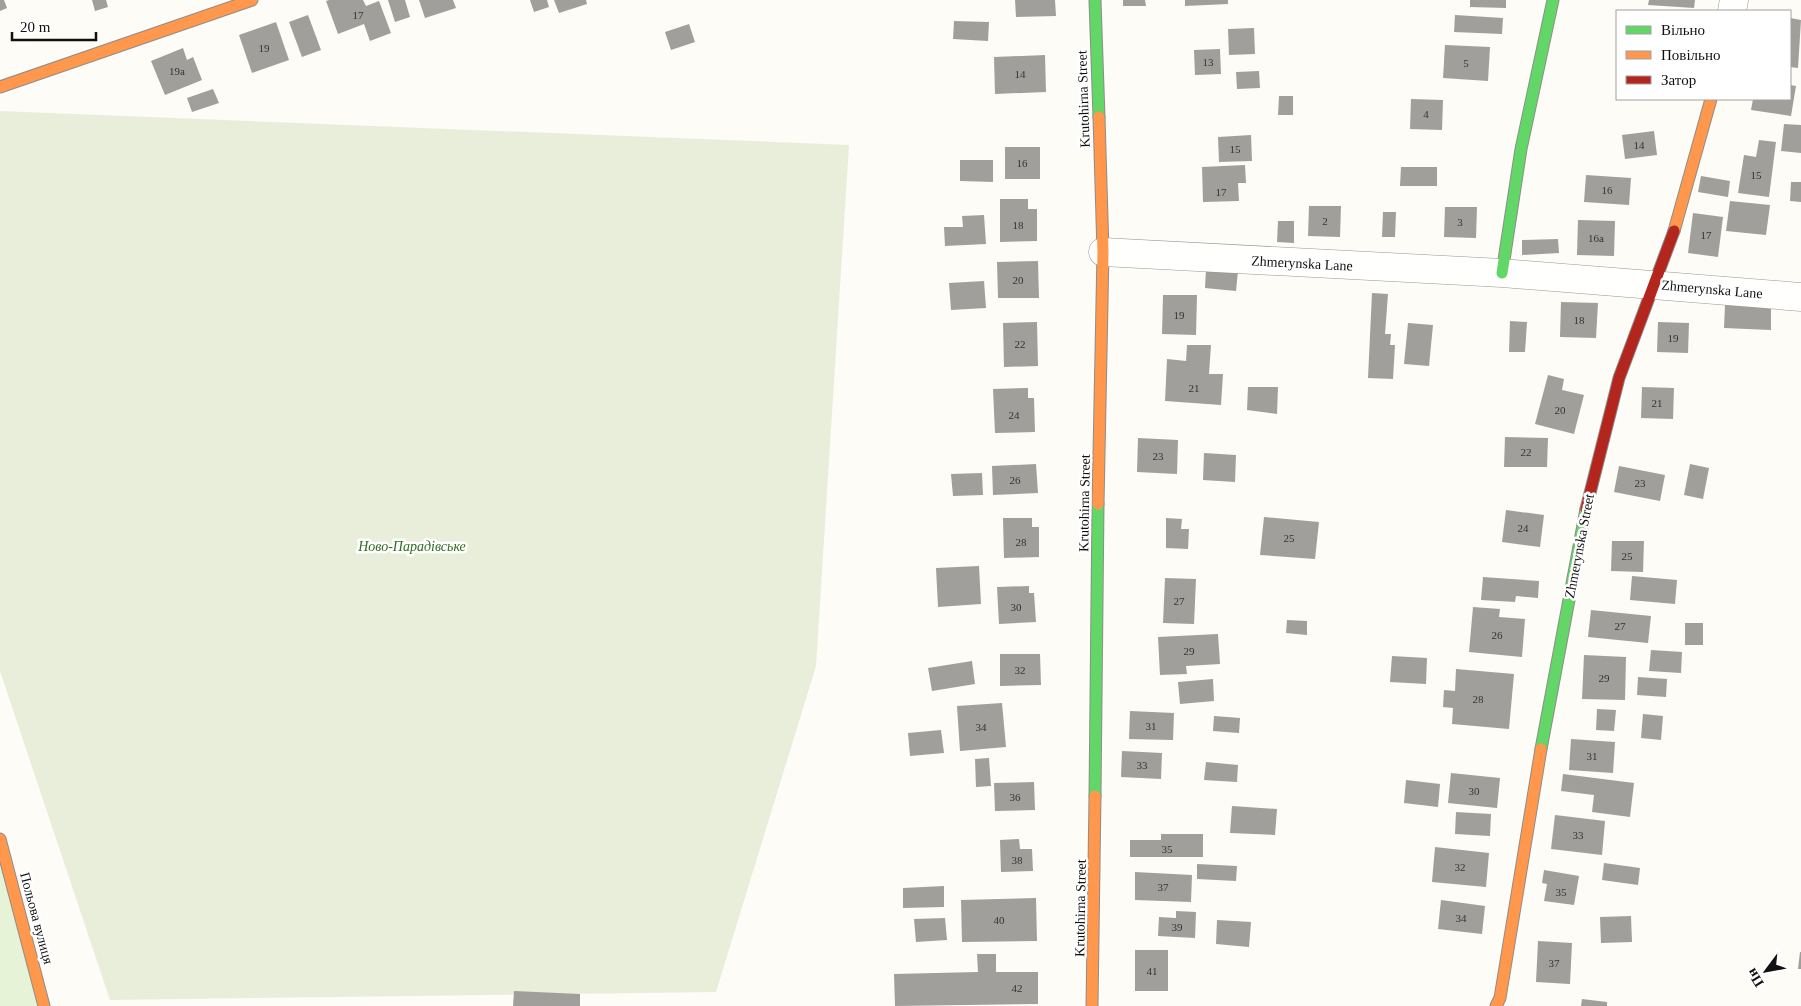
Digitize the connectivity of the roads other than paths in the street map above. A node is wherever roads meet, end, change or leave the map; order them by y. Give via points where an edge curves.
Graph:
1 (252, 0) edge
2 (1095, 0) edge
3 (1553, 0) edge
4 (0, 87) edge
5 (1711, 100) edge
6 (1103, 252) junction
7 (1502, 273) junction
8 (1654, 284) junction
9 (1801, 297) edge
10 (1, 845) edge
11 (44, 1006) edge
12 (1092, 1006) edge
13 (1496, 1006) edge

1 - 4 street
2 - 6 street, Krutohirna Street
3 - 7 street via 1521,149
5 - 8 street, Zhmerynska Street via 1668,250
6 - 7 street, Zhmerynska Lane
6 - 12 street, Krutohirna Street
7 - 8 street, Zhmerynska Lane
8 - 9 street, Zhmerynska Lane
8 - 13 street, Zhmerynska Street via 1619,378 1591,484 1548,710 1500,998
10 - 11 street, Польова вулиця

